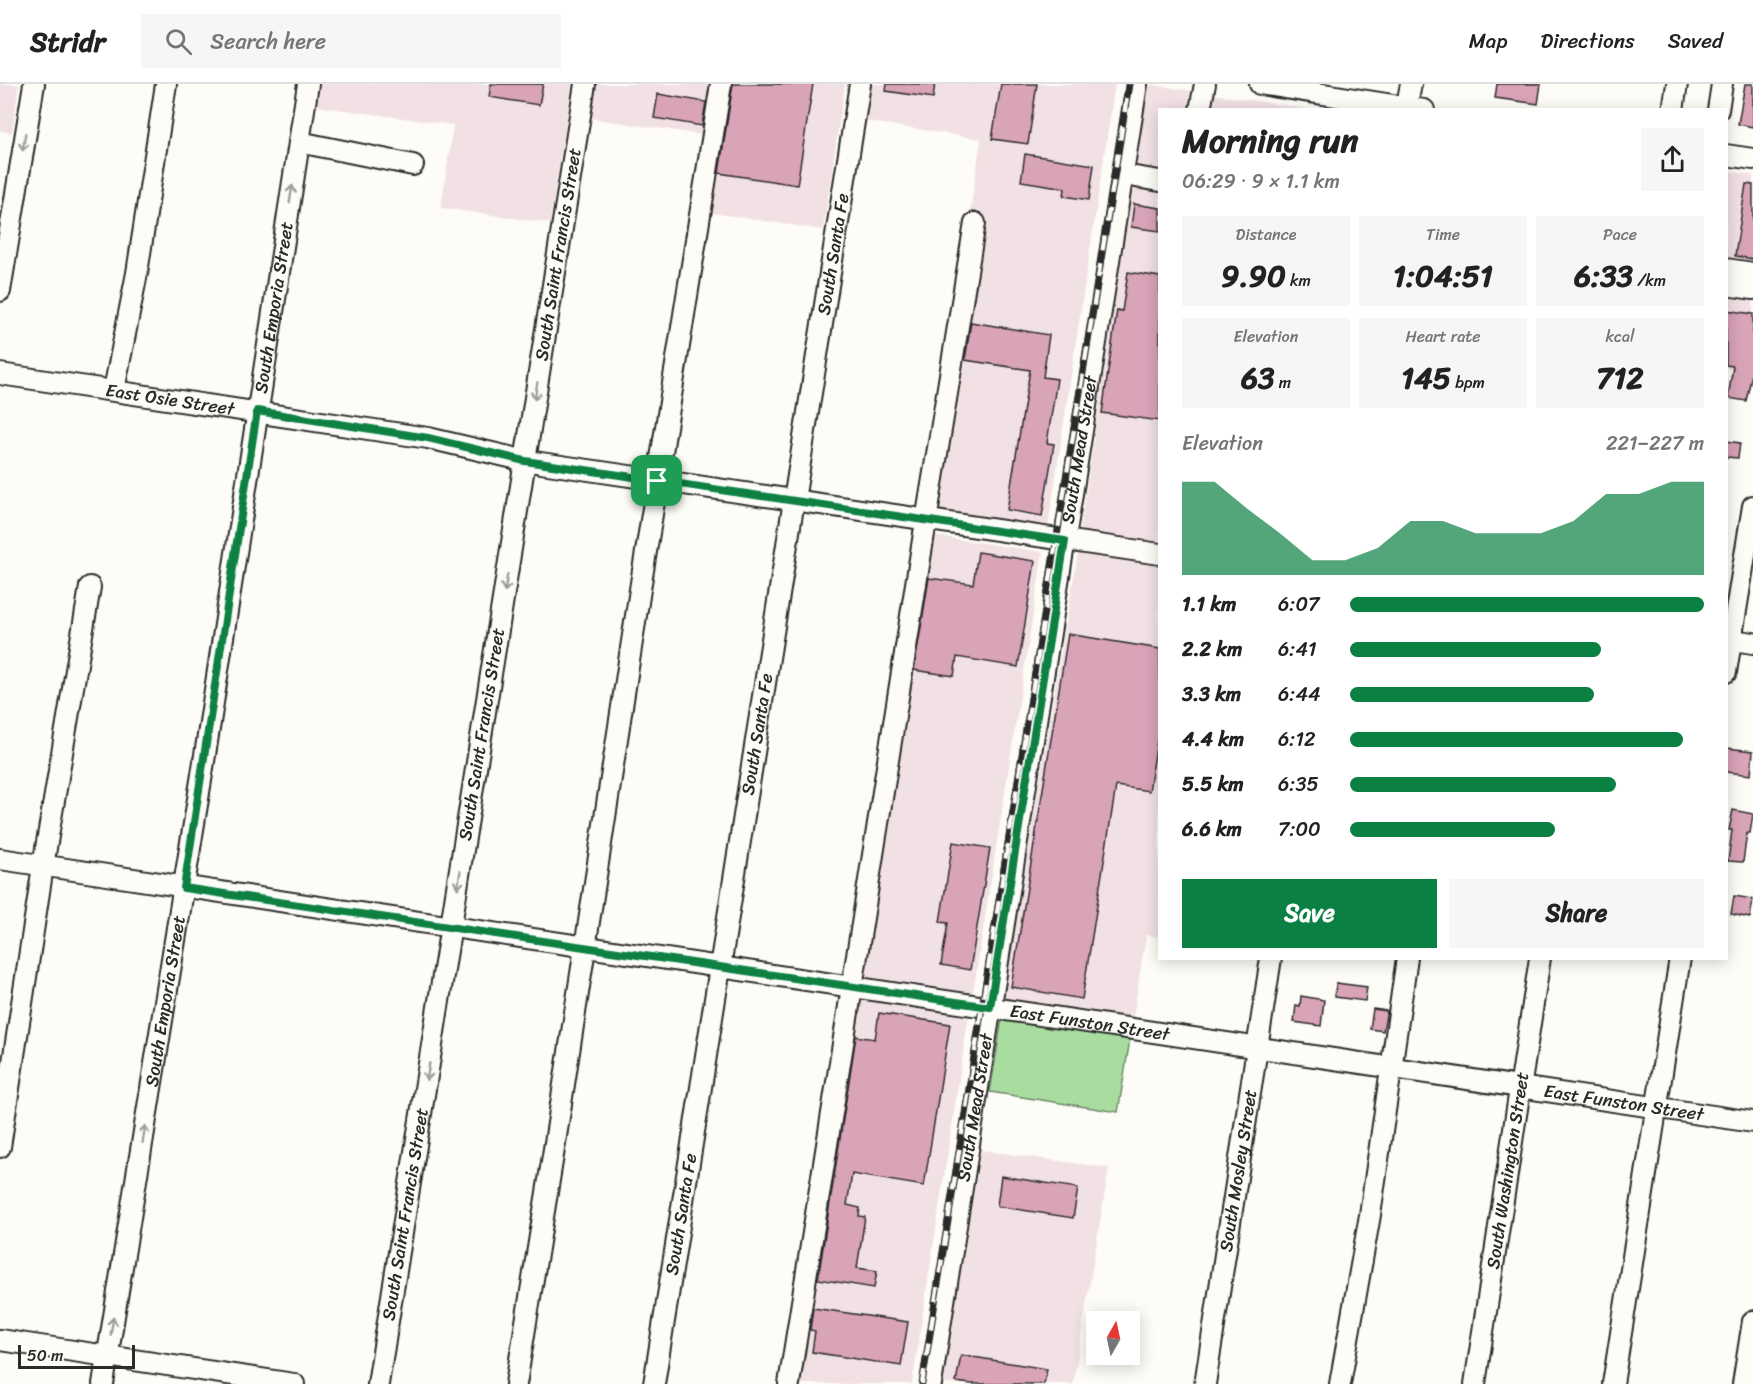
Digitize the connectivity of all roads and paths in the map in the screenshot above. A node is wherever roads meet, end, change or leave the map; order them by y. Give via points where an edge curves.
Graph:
1 (34, 84) edge
2 (166, 84) edge
3 (308, 84) edge
4 (585, 84) edge
5 (721, 84) edge
6 (860, 84) edge
7 (1137, 84) edge
8 (1204, 84) edge
9 (1260, 84) edge
10 (1411, 84) edge
11 (1677, 84) edge
12 (1722, 84) edge
13 (1293, 87) edge
14 (1200, 108) edge
15 (1407, 108) edge
16 (1412, 108) edge
17 (1673, 108) edge
18 (1718, 108) edge
19 (299, 142) junction
20 (1728, 155) edge
21 (1753, 159) edge
22 (413, 165) dead end
23 (1123, 175) junction
24 (1158, 181) edge
25 (975, 224) dead end
26 (1728, 269) edge
27 (1753, 273) edge
28 (1728, 285) edge
29 (1753, 289) edge
30 (0, 291) edge
31 (0, 374) edge
32 (114, 390) junction
33 (257, 411) junction
34 (525, 461) junction
35 (657, 481) junction
36 (794, 502) junction
37 (1753, 506) edge
38 (926, 521) junction
39 (1065, 541) junction
40 (1158, 554) edge
41 (90, 587) dead end
42 (1729, 639) edge
43 (1753, 643) edge
44 (0, 859) edge
45 (43, 866) junction
46 (184, 888) junction
47 (451, 928) junction
48 (585, 948) junction
49 (1271, 960) edge
50 (1407, 960) edge
51 (1540, 960) edge
52 (1680, 960) edge
53 (720, 968) junction
54 (853, 987) junction
55 (990, 1007) junction
56 (1257, 1047) junction
57 (1391, 1067) junction
58 (1521, 1087) junction
59 (1656, 1107) junction
60 (1753, 1122) edge
61 (0, 1147) edge
62 (1753, 1321) edge
63 (0, 1340) edge
64 (107, 1356) junction
65 (103, 1384) edge
66 (294, 1384) edge
67 (378, 1384) edge
68 (516, 1384) edge
69 (654, 1384) edge
70 (789, 1384) edge
71 (931, 1384) edge
72 (1205, 1384) edge
73 (1340, 1384) edge
74 (1475, 1384) edge
75 (1613, 1384) edge
76 (1743, 1384) edge

1 -> 30 street
2 - 32 street via 137,273
3 - 19 street, South Emporia Street
4 -> 34 street, South Saint Francis Street
5 - 35 street
6 - 36 street, South Santa Fe
7 - 23 street, South Mead Street
8 - 14 street
9 - 13 street
10 - 16 street
11 - 17 street
12 - 18 street
13 - 15 street
19 - 22 street
33 -> 19 street, South Emporia Street
20 - 21 street
23 - 24 street
23 - 39 street, South Mead Street
25 - 38 street
26 - 27 street
28 - 29 street
31 - 32 street, East Osie Street
32 - 33 street, East Osie Street
33 - 34 street, East Osie Street via 428,438
33 - 46 street, South Emporia Street
34 - 35 street, East Osie Street
34 -> 47 street, South Saint Francis Street
35 - 36 street, East Osie Street
35 - 48 street
36 - 38 street, East Osie Street
36 - 53 street, South Santa Fe
37 - 42 street
38 - 39 street, East Osie Street
38 - 54 street
39 - 40 street, East Osie Street
39 - 55 street, South Mead Street
41 - 45 street
42 - 43 street
44 - 45 street, East Funston Street
45 - 46 street, East Funston Street
45 - 61 street
46 - 47 street, East Funston Street
64 -> 46 street, South Emporia Street
47 - 48 street, East Funston Street
47 -> 67 street, South Saint Francis Street
48 - 53 street, East Funston Street
48 - 68 street
49 - 56 street, South Mosley Street
50 - 57 street
51 - 58 street, South Washington Street
52 - 59 street
53 - 54 street, East Funston Street
53 - 69 street, South Santa Fe
54 - 55 street, East Funston Street
54 - 70 street
55 - 56 street, East Funston Street
55 - 71 street, South Mead Street
56 - 57 street, East Funston Street
56 - 72 street, South Mosley Street
57 - 58 street, East Funston Street
57 - 73 street
58 - 59 street, East Funston Street
58 - 74 street, South Washington Street
59 - 60 street, East Funston Street
59 - 75 street
62 - 76 street
63 - 64 street
64 - 65 street, South Emporia Street
64 - 66 street

